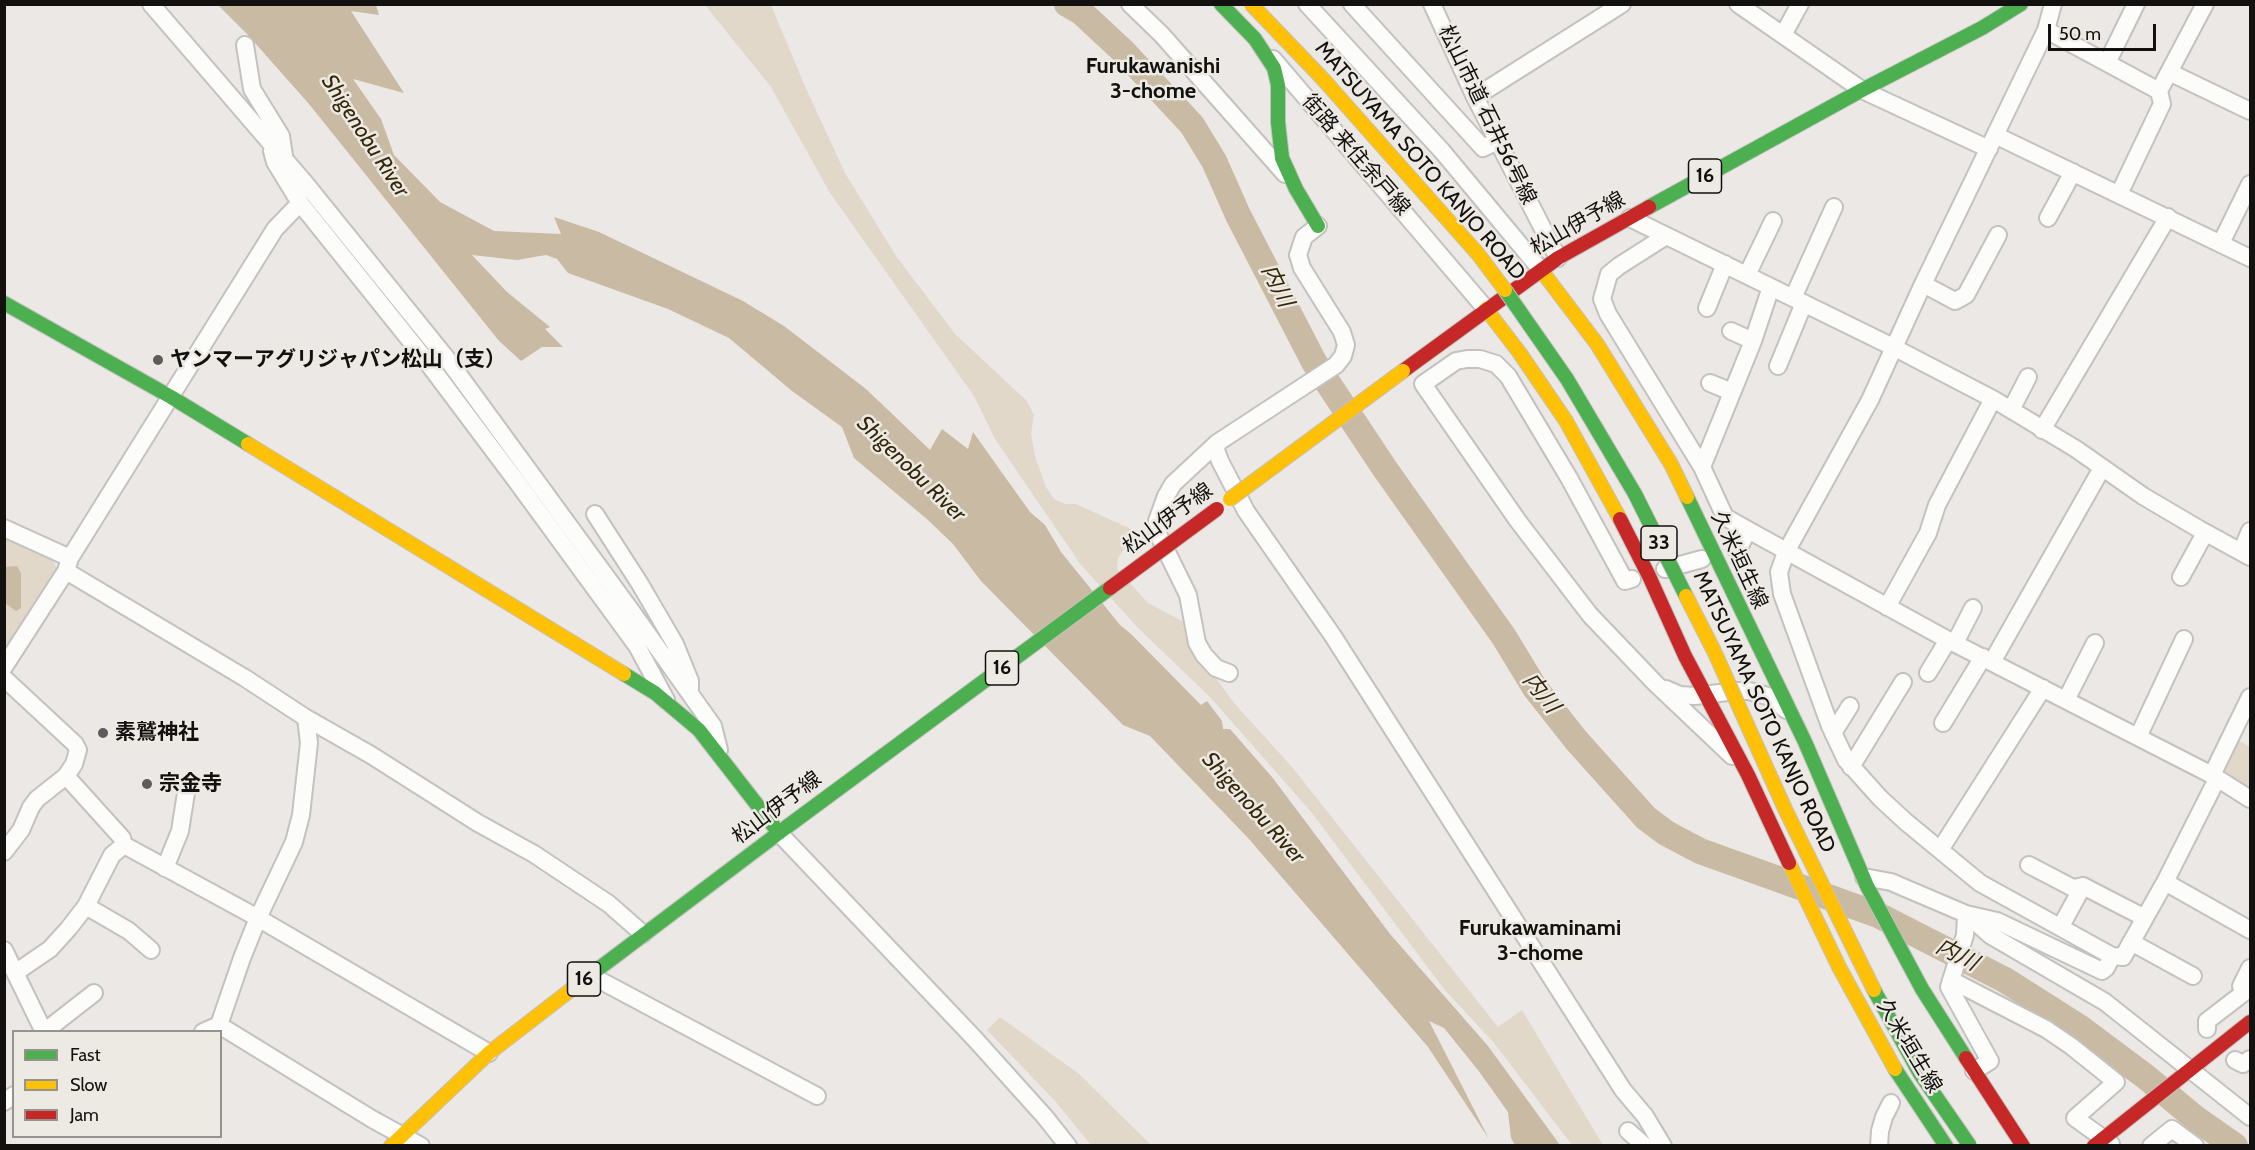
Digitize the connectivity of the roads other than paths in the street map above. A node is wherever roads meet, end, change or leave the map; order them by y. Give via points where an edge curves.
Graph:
1 (151, 4) edge
2 (1130, 4) edge
3 (1221, 4) edge
4 (1251, 4) edge
5 (1307, 4) edge
6 (1352, 4) edge
7 (1432, 4) edge
8 (1622, 4) edge
9 (1738, 4) edge
10 (1800, 4) edge
11 (2021, 4) edge
12 (2053, 4) edge
13 (2136, 4) edge
14 (2205, 4) edge
15 (2046, 30) junction
16 (1783, 35) junction
17 (1255, 39) junction
18 (246, 45) dead end
19 (2107, 63) junction
20 (2169, 72) junction
21 (1862, 90) junction
22 (2159, 91) junction
23 (1475, 97) junction
24 (2250, 111) edge
25 (268, 139) junction
26 (1498, 141) junction
27 (1992, 142) junction
28 (284, 157) junction
29 (2073, 172) junction
30 (2250, 184) edge
31 (1296, 189) junction
32 (2119, 194) junction
33 (300, 203) junction
34 (1834, 207) dead end
35 (2168, 216) junction
36 (1630, 218) junction
37 (2048, 218) dead end
38 (1773, 221) dead end
39 (1318, 226) joint
40 (1666, 236) junction
41 (1998, 236) dead end
42 (2221, 243) junction
43 (1558, 258) junction
44 (2250, 258) edge
45 (1725, 264) junction
46 (1541, 270) junction
47 (1747, 275) junction
48 (1923, 284) junction
49 (1772, 287) junction
50 (1799, 300) junction
51 (4, 303) edge
52 (1707, 308) dead end
53 (1486, 309) junction
54 (1731, 331) dead end
55 (1752, 341) junction
56 (1893, 347) junction
57 (1778, 366) dead end
58 (2028, 377) dead end
59 (1710, 383) dead end
60 (1732, 392) junction
61 (171, 397) junction
62 (1993, 399) junction
63 (2011, 410) junction
64 (2042, 430) junction
65 (1217, 443) junction
66 (1702, 467) junction
67 (2102, 468) junction
68 (595, 514) dead end
69 (4, 528) edge
70 (1748, 530) junction
71 (2250, 531) edge
72 (2205, 533) junction
73 (1736, 549) dead end
74 (1786, 552) junction
75 (2246, 555) edge
76 (1702, 559) dead end
77 (68, 564) junction
78 (1659, 571) dead end
79 (2181, 577) dead end
80 (1632, 579) dead end
81 (1887, 607) junction
82 (1973, 608) dead end
83 (2184, 639) dead end
84 (1951, 641) junction
85 (2095, 643) dead end
86 (1987, 660) junction
87 (4, 667) edge
88 (1229, 673) dead end
89 (1928, 673) dead end
90 (4, 678) edge
91 (1903, 682) dead end
92 (1655, 683) junction
93 (2043, 688) junction
94 (690, 694) junction
95 (1707, 695) junction
96 (2250, 697) edge
97 (2066, 700) junction
98 (668, 703) junction
99 (1850, 706) dead end
100 (1791, 713) junction
101 (306, 718) junction
102 (1943, 723) dead end
103 (1833, 734) junction
104 (2138, 737) junction
105 (720, 757) junction
106 (1851, 768) junction
107 (66, 776) junction
108 (1748, 776) junction
109 (2215, 777) junction
110 (186, 793) dead end
111 (2250, 799) edge
112 (784, 829) junction
113 (124, 845) junction
114 (1940, 850) junction
115 (4, 852) edge
116 (2029, 865) dead end
117 (165, 868) junction
118 (1866, 881) junction
119 (2165, 882) junction
120 (2083, 886) junction
121 (86, 906) junction
122 (1966, 914) junction
123 (258, 918) junction
124 (2145, 918) junction
125 (2061, 926) junction
126 (2250, 930) edge
127 (643, 934) junction
128 (2131, 942) junction
129 (152, 950) dead end
130 (4, 951) edge
131 (2110, 961) junction
132 (2250, 968) edge
133 (15, 973) junction
134 (590, 975) junction
135 (2193, 976) dead end
136 (1952, 977) junction
137 (2246, 987) edge
138 (94, 993) dead end
139 (2250, 1022) edge
140 (219, 1025) junction
141 (2207, 1029) dead end
142 (43, 1030) edge
143 (47, 1030) edge
144 (208, 1030) edge
145 (489, 1053) junction
146 (1974, 1071) junction
147 (2188, 1071) junction
148 (817, 1096) dead end
149 (2223, 1096) junction
150 (1891, 1102) dead end
151 (2250, 1107) edge
152 (2250, 1117) edge
153 (1628, 1131) dead end
154 (397, 1140) edge
155 (2106, 1140) edge
156 (421, 1146) edge
157 (1068, 1146) edge
158 (1645, 1146) edge
159 (1663, 1146) edge
160 (1879, 1146) edge
161 (1946, 1146) edge
162 (1970, 1146) edge
163 (2023, 1146) edge
164 (2151, 1146) edge
165 (2195, 1146) edge

1 - 25 street
2 - 31 street via 1268,153
3 - 17 main road, 街路 来住余戸線
4 - 162 main road, MATSUYAMA SOTO KANJO ROAD / 33, bridge via 1470,245 1567,379 1635,494 1704,630 1785,809 1878,998 1919,1072
5 - 46 street via 1442,151
6 - 26 street via 1484,148
7 - 23 street, 松山市道 石井56号線
8 - 23 street
9 - 16 street
10 - 16 street
11 - 21 main road, 松山伊予線 / 16
12 - 15 street
13 - 19 street
14 - 20 street
15 - 19 street
15 - 27 street
16 - 21 street
17 - 31 main road via 1274,68 1282,158
17 - 53 street, 街路 来住余戸線
18 - 28 street via 252,89 281,136
19 - 22 street
20 - 22 street
20 - 24 street
21 - 27 street
21 - 36 main road, 松山伊予線 / 16
22 - 32 street via 2162,104
23 - 26 street, 松山市道 石井56号線
25 - 28 street
25 - 33 street via 275,162
26 - 43 street, 松山市道 石井56号線
27 - 29 street
27 - 48 street
28 - 94 street via 448,360
29 - 32 street
29 - 37 street
30 - 42 street
31 - 39 main road
32 - 35 street
33 - 61 street via 275,229
33 - 98 street via 421,354 524,492 637,646
34 - 50 street
35 - 42 street
35 - 64 street
36 - 40 street
36 - 43 main road, 松山伊予線 / 16
38 - 47 street
39 - 65 street via 1304,237 1298,255 1342,332 1346,345 1343,356 1336,365
40 - 45 street
40 - 66 street via 1609,274 1602,299
41 - 48 street via 1966,295 1955,301
42 - 44 street
43 - 46 main road, 松山伊予線 / 16
45 - 47 street
45 - 52 street
46 - 53 main road, 松山伊予線 / 16
46 - 100 main road, 久米垣生線 via 1597,344 1671,464
47 - 49 street
48 - 56 street
49 - 50 street
49 - 55 street
50 - 56 street
50 - 57 street
51 - 61 main road
53 - 95 main road via 1566,421
53 - 112 main road, 松山伊予線 / 16, bridge
54 - 55 street
55 - 60 street
56 - 62 street
56 - 74 street via 1870,400
58 - 63 street
59 - 60 street
60 - 66 street
61 - 77 street
61 - 98 main road
62 - 63 street
62 - 81 street
63 - 64 street
64 - 67 street
65 - 88 street via 1173,484 1158,521 1158,534 1188,595 1197,643 1216,668
65 - 159 street via 1220,461 1246,511 1333,636 1623,1090
66 - 70 street via 1725,517
67 - 72 street
67 - 86 street
68 - 94 street via 675,644 690,681
69 - 77 street
70 - 73 street
70 - 74 street
71 - 75 street
72 - 75 street
72 - 79 street
74 - 81 street
74 - 103 street via 1779,572 1782,594
76 - 78 street
77 - 87 street
77 - 101 street
80 - 92 street via 1625,581 1569,478 1508,376 1496,364 1480,359 1456,361 1423,384 1518,521 1590,615
81 - 84 street
82 - 84 street
83 - 104 street
84 - 86 street
84 - 89 street
85 - 97 street
86 - 93 street
86 - 102 street
90 - 107 street via 75,744 77,757
91 - 106 street
92 - 95 street via 1680,695
92 - 108 street via 1724,746
93 - 97 street
93 - 114 street
94 - 105 street via 713,726
95 - 100 street via 1749,691 1771,697
95 - 108 main road
96 - 109 street
97 - 104 street
98 - 105 main road via 699,730
99 - 103 street
100 - 118 main road, 久米垣生線
101 - 123 street via 309,743 301,815 294,842
101 - 127 street via 534,854 609,904
103 - 106 street
104 - 109 street
105 - 112 main road
106 - 114 street
107 - 113 street
107 - 115 street via 31,807 21,830
108 - 161 main road, 久米垣生線 via 1839,967 1901,1079
109 - 111 street
109 - 119 street
110 - 117 street via 180,831
112 - 127 main road, 松山伊予線 / 16
112 - 157 street
113 - 117 street
113 - 121 street via 112,855
114 - 125 street via 1980,883
116 - 120 street via 2073,888
117 - 123 street
118 - 122 street via 1891,882
118 - 146 main road, 久米垣生線 via 1922,989
119 - 124 street
119 - 126 street
120 - 124 street
120 - 125 street
121 - 129 street via 129,931
121 - 133 street via 50,949
122 - 131 street via 1997,921 2102,971
122 - 136 street via 1965,935
122 - 147 street via 1990,935 2105,1002
123 - 140 street
123 - 145 street
124 - 128 street
125 - 131 street
127 - 134 main road, 松山伊予線 / 16
128 - 131 street via 2123,957
128 - 135 street
130 - 133 street
132 - 137 street
133 - 142 street
134 - 145 main road, 松山伊予線 / 16
134 - 148 street
136 - 146 street via 1949,987 1990,1061
136 - 155 street via 2046,1029 2116,1082 2075,1118
137 - 141 street via 2207,1021
138 - 143 street
139 - 147 main road
140 - 144 street
140 - 154 street
145 - 154 main road, 松山伊予線 / 16
146 - 163 main road, 久米垣生線
147 - 149 street
147 - 155 main road
149 - 151 street
149 - 152 street
150 - 160 street
153 - 158 street
154 - 156 street
164 - 165 street via 2172,1129

